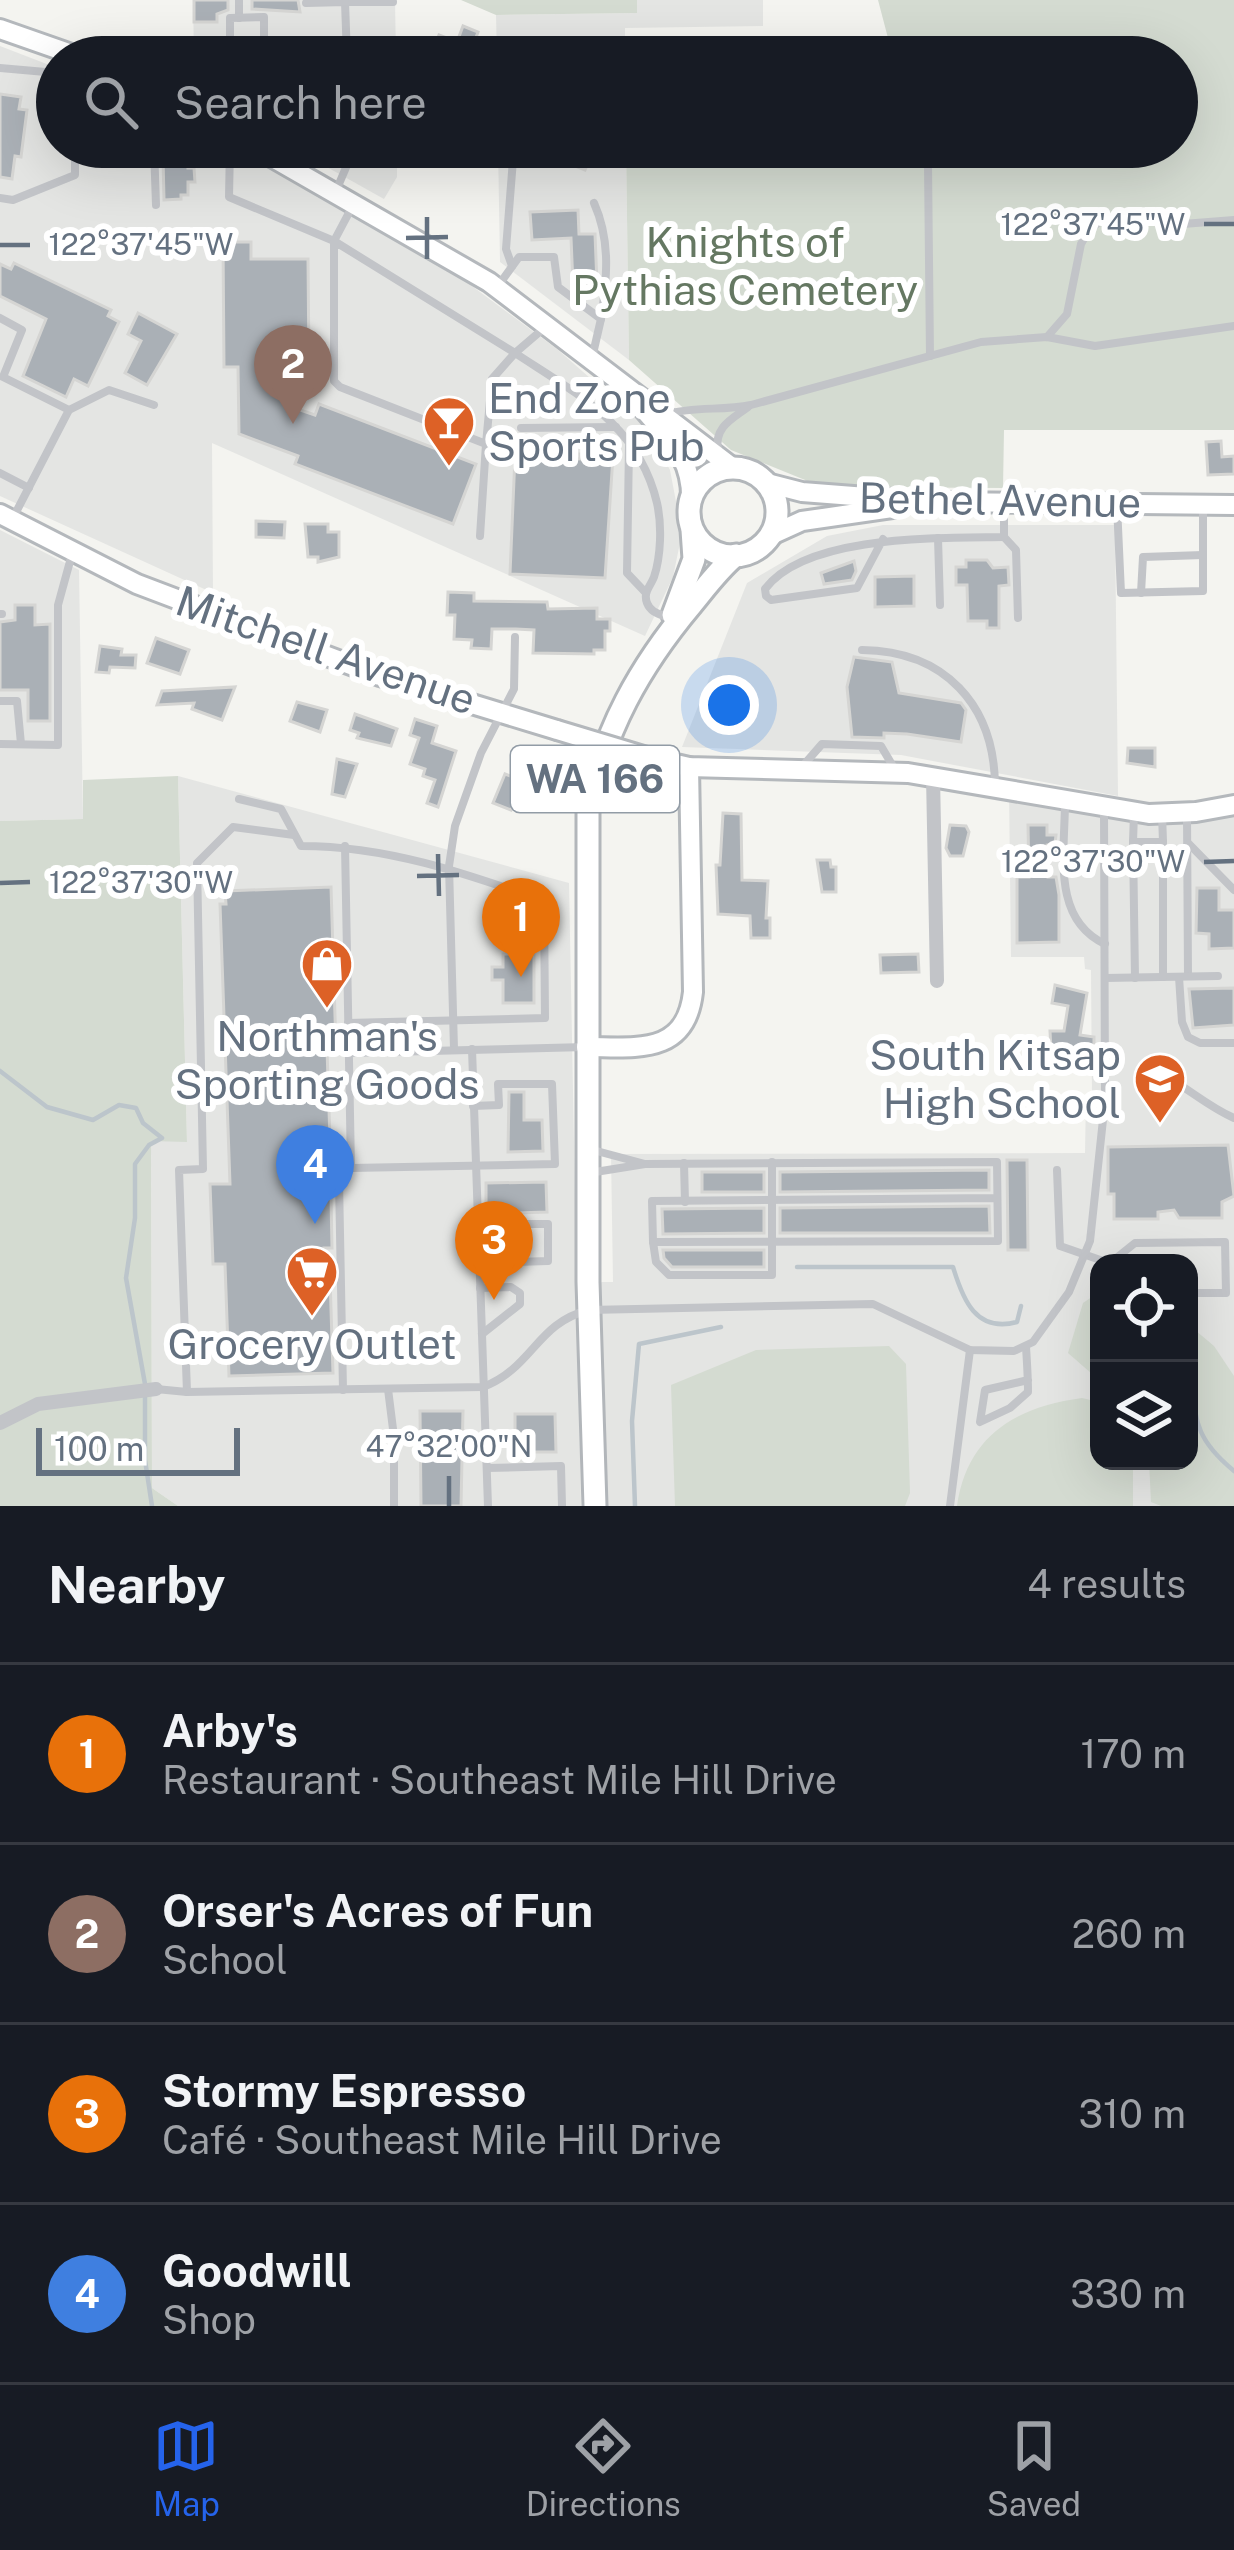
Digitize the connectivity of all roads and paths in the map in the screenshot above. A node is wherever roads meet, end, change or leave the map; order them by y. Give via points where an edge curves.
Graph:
1 (239, 0) edge
2 (345, 2) edge
3 (393, 2) edge
4 (306, 3) dead end
5 (239, 18) junction
6 (0, 29) edge
7 (230, 36) edge
8 (264, 36) edge
9 (346, 36) edge
10 (36, 42) edge
11 (0, 68) edge
12 (36, 71) edge
13 (75, 168) edge
14 (155, 168) edge
15 (230, 168) edge
16 (291, 168) edge
17 (346, 168) edge
18 (512, 168) edge
19 (928, 168) edge
20 (335, 193) junction
21 (0, 198) edge
22 (354, 203) junction
23 (594, 203) dead end
24 (156, 205) dead end
25 (1234, 220) edge
26 (334, 241) junction
27 (512, 268) junction
28 (497, 288) junction
29 (0, 318) edge
30 (601, 319) junction
31 (548, 325) junction
32 (1234, 326) edge
33 (1047, 337) junction
34 (515, 353) junction
35 (930, 356) junction
36 (592, 358) junction
37 (2, 380) edge
38 (630, 393) junction
39 (751, 405) junction
40 (154, 406) dead end
41 (69, 410) junction
42 (665, 415) junction
43 (609, 416) junction
44 (520, 428) dead end
45 (618, 428) junction
46 (629, 443) junction
47 (486, 444) junction
48 (726, 462) junction
49 (0, 473) edge
50 (766, 483) junction
51 (29, 488) junction
52 (931, 502) junction
53 (1004, 502) junction
54 (1117, 504) junction
55 (1203, 504) junction
56 (1234, 505) edge
57 (691, 512) junction
58 (6, 516) edge
59 (480, 536) dead end
60 (769, 536) junction
61 (1004, 537) junction
62 (938, 538) junction
63 (883, 539) junction
64 (72, 552) junction
65 (736, 555) junction
66 (1203, 555) junction
67 (646, 592) junction
68 (1141, 593) junction
69 (940, 605) dead end
70 (1018, 618) dead end
71 (667, 628) junction
72 (515, 637) dead end
73 (862, 650) dead end
74 (0, 701) edge
75 (505, 712) junction
76 (0, 744) edge
77 (21, 745) junction
78 (689, 767) junction
79 (933, 776) junction
80 (995, 787) junction
81 (239, 799) dead end
82 (1065, 799) junction
83 (1234, 805) edge
84 (1104, 806) junction
85 (1134, 812) junction
86 (1187, 813) junction
87 (1162, 814) junction
88 (294, 835) junction
89 (1133, 842) junction
90 (1163, 842) junction
91 (1188, 843) junction
92 (345, 846) junction
93 (448, 866) junction
94 (1234, 890) edge
95 (1105, 944) junction
96 (1184, 976) junction
97 (1218, 976) dead end
98 (1135, 977) junction
99 (1163, 977) junction
100 (1105, 978) junction
101 (937, 980) dead end
102 (452, 1019) junction
103 (348, 1023) junction
104 (1234, 1043) edge
105 (586, 1047) junction
106 (454, 1049) junction
107 (472, 1049) junction
108 (349, 1053) junction
109 (1154, 1071) dead end
110 (473, 1106) junction
111 (1234, 1118) edge
112 (587, 1148) junction
113 (772, 1162) junction
114 (683, 1163) junction
115 (645, 1164) junction
116 (476, 1166) junction
117 (351, 1168) junction
118 (1057, 1171) dead end
119 (587, 1174) junction
120 (997, 1198) junction
121 (772, 1201) junction
122 (685, 1202) junction
123 (478, 1224) junction
124 (652, 1242) junction
125 (772, 1242) junction
126 (1121, 1254) edge
127 (1086, 1255) junction
128 (1090, 1256) edge
129 (479, 1263) junction
130 (480, 1288) junction
131 (1198, 1293) edge
132 (589, 1310) junction
133 (481, 1335) junction
134 (1026, 1347) junction
135 (970, 1350) junction
136 (1028, 1380) junction
137 (483, 1387) junction
138 (156, 1389) joint
139 (388, 1389) junction
140 (343, 1390) junction
141 (187, 1392) junction
142 (0, 1423) edge
143 (487, 1468) junction
144 (394, 1506) edge
145 (488, 1506) edge
146 (562, 1506) edge
147 (596, 1506) edge
148 (950, 1506) edge

1 - 5 lane
2 - 3 lane
2 - 4 lane
2 - 9 lane
5 - 7 lane via 230,18
5 - 8 lane via 264,17
6 - 10 street
11 - 12 lane
13 - 21 lane via 75,175 13,200
14 - 24 lane
15 - 26 lane via 230,197
16 - 20 street
17 - 20 lane
18 - 27 lane via 506,249
19 - 35 lane
20 - 22 street
22 - 26 lane
22 - 28 street
23 - 30 lane via 606,229
25 - 33 lane via 1183,224 1134,213 1103,219 1082,244 1066,314
26 - 34 lane
26 - 47 lane via 334,381
27 - 28 lane
27 - 30 lane via 520,257 554,257 558,287
28 - 31 street
29 - 37 lane via 22,330
30 - 36 lane
31 - 34 lane
31 - 36 street
32 - 33 lane via 1095,346
33 - 35 lane
34 - 43 lane
34 - 47 lane via 491,379
35 - 39 lane
36 - 38 street
37 - 41 lane
38 - 42 street
38 - 43 lane
38 - 57 street via 686,461
39 - 42 lane
39 - 48 lane via 718,433
40 - 41 lane via 109,391
41 - 51 lane
42 - 48 street
43 - 45 lane
44 - 45 lane
45 - 46 lane
46 - 67 lane via 627,573
46 - 67 lane via 657,504 659,539
47 - 59 lane
48 - 50 main road
48 - 57 main road via 701,482
49 - 51 lane
50 - 52 street, Bethel Avenue
50 - 60 main road via 777,515
51 - 58 lane
52 - 53 street, Bethel Avenue
52 - 60 street via 802,521
53 - 54 street, Bethel Avenue
53 - 61 lane
54 - 55 street, Bethel Avenue
54 - 68 lane via 1118,591
55 - 56 street, Bethel Avenue
55 - 66 lane
57 - 65 main road via 708,547
57 - 71 main road, WA 166 via 694,559
58 - 64 street, Mitchell Avenue
60 - 65 main road, WA 166
61 - 62 lane
61 - 70 lane via 1016,550
62 - 63 lane
62 - 69 lane
63 - 63 lane via 776,576 766,596 857,587
64 - 75 street, Mitchell Avenue via 380,676
64 - 77 lane via 58,605 58,745
65 - 71 main road, WA 166
66 - 68 lane via 1143,557
66 - 68 lane via 1201,592
67 - 71 lane
71 - 105 main road, WA 166 via 625,700 593,786
72 - 75 lane
73 - 80 lane via 923,663 955,682 991,738
74 - 77 lane via 17,701
75 - 78 street, Mitchell Avenue, bridge
75 - 93 lane via 481,753
76 - 77 lane
78 - 79 street, Mitchell Avenue
78 - 105 street via 689,1011 666,1042
79 - 80 street, Mitchell Avenue
79 - 101 street
80 - 82 street, Mitchell Avenue
81 - 88 lane via 281,809
82 - 84 street, Mitchell Avenue
82 - 95 lane via 1070,912 1083,934
83 - 86 street, Mitchell Avenue
84 - 85 street, Mitchell Avenue
84 - 95 lane
85 - 87 street, Mitchell Avenue
85 - 89 lane
86 - 87 street, Mitchell Avenue
86 - 91 lane
87 - 90 lane
88 - 92 lane via 301,846
88 - 141 lane via 233,827 197,863 203,1169 179,1170
89 - 90 lane
89 - 98 lane
90 - 99 lane
91 - 94 lane
91 - 96 lane
92 - 93 lane
92 - 103 lane
93 - 102 lane
93 - 102 lane via 544,901 545,1018
95 - 100 lane
96 - 97 lane
96 - 99 lane
96 - 104 lane via 1188,1036
98 - 99 lane
98 - 100 lane
100 - 127 lane via 1105,1101
102 - 103 lane
102 - 106 lane
103 - 108 lane
105 - 107 lane
105 - 112 main road, WA 166
106 - 107 lane
106 - 108 lane
107 - 110 lane
108 - 117 lane
109 - 111 lane
110 - 116 lane
110 - 116 lane via 499,1105 498,1084 552,1084 555,1164
112 - 115 lane
112 - 119 main road, WA 166
113 - 114 lane
113 - 120 lane via 997,1162
113 - 121 lane
114 - 115 lane
114 - 122 lane
115 - 119 lane
116 - 117 lane
116 - 123 lane
117 - 140 lane via 338,1181
118 - 127 lane via 1060,1246
119 - 132 main road, WA 166
120 - 121 lane
120 - 125 lane via 998,1241
121 - 122 lane
121 - 125 lane
122 - 124 lane via 652,1202
123 - 129 lane
123 - 129 lane via 548,1224 548,1262
124 - 125 lane
124 - 125 lane via 669,1275 772,1275
126 - 131 lane via 1135,1243 1225,1242 1226,1294
127 - 128 lane
127 - 134 lane via 1048,1326
129 - 130 lane
130 - 133 lane
130 - 133 lane via 520,1293 520,1304
132 - 135 lane via 873,1304
132 - 137 lane via 551,1327 508,1378
132 - 147 main road, WA 166
133 - 137 lane
134 - 135 lane
134 - 136 lane
135 - 148 lane
136 - 136 lane via 1028,1392 1010,1408 980,1422 985,1390
137 - 139 lane
137 - 143 lane
138 - 141 lane
138 - 142 street via 38,1404
139 - 140 lane
139 - 144 lane
140 - 141 lane
143 - 145 lane
143 - 146 lane via 561,1466

